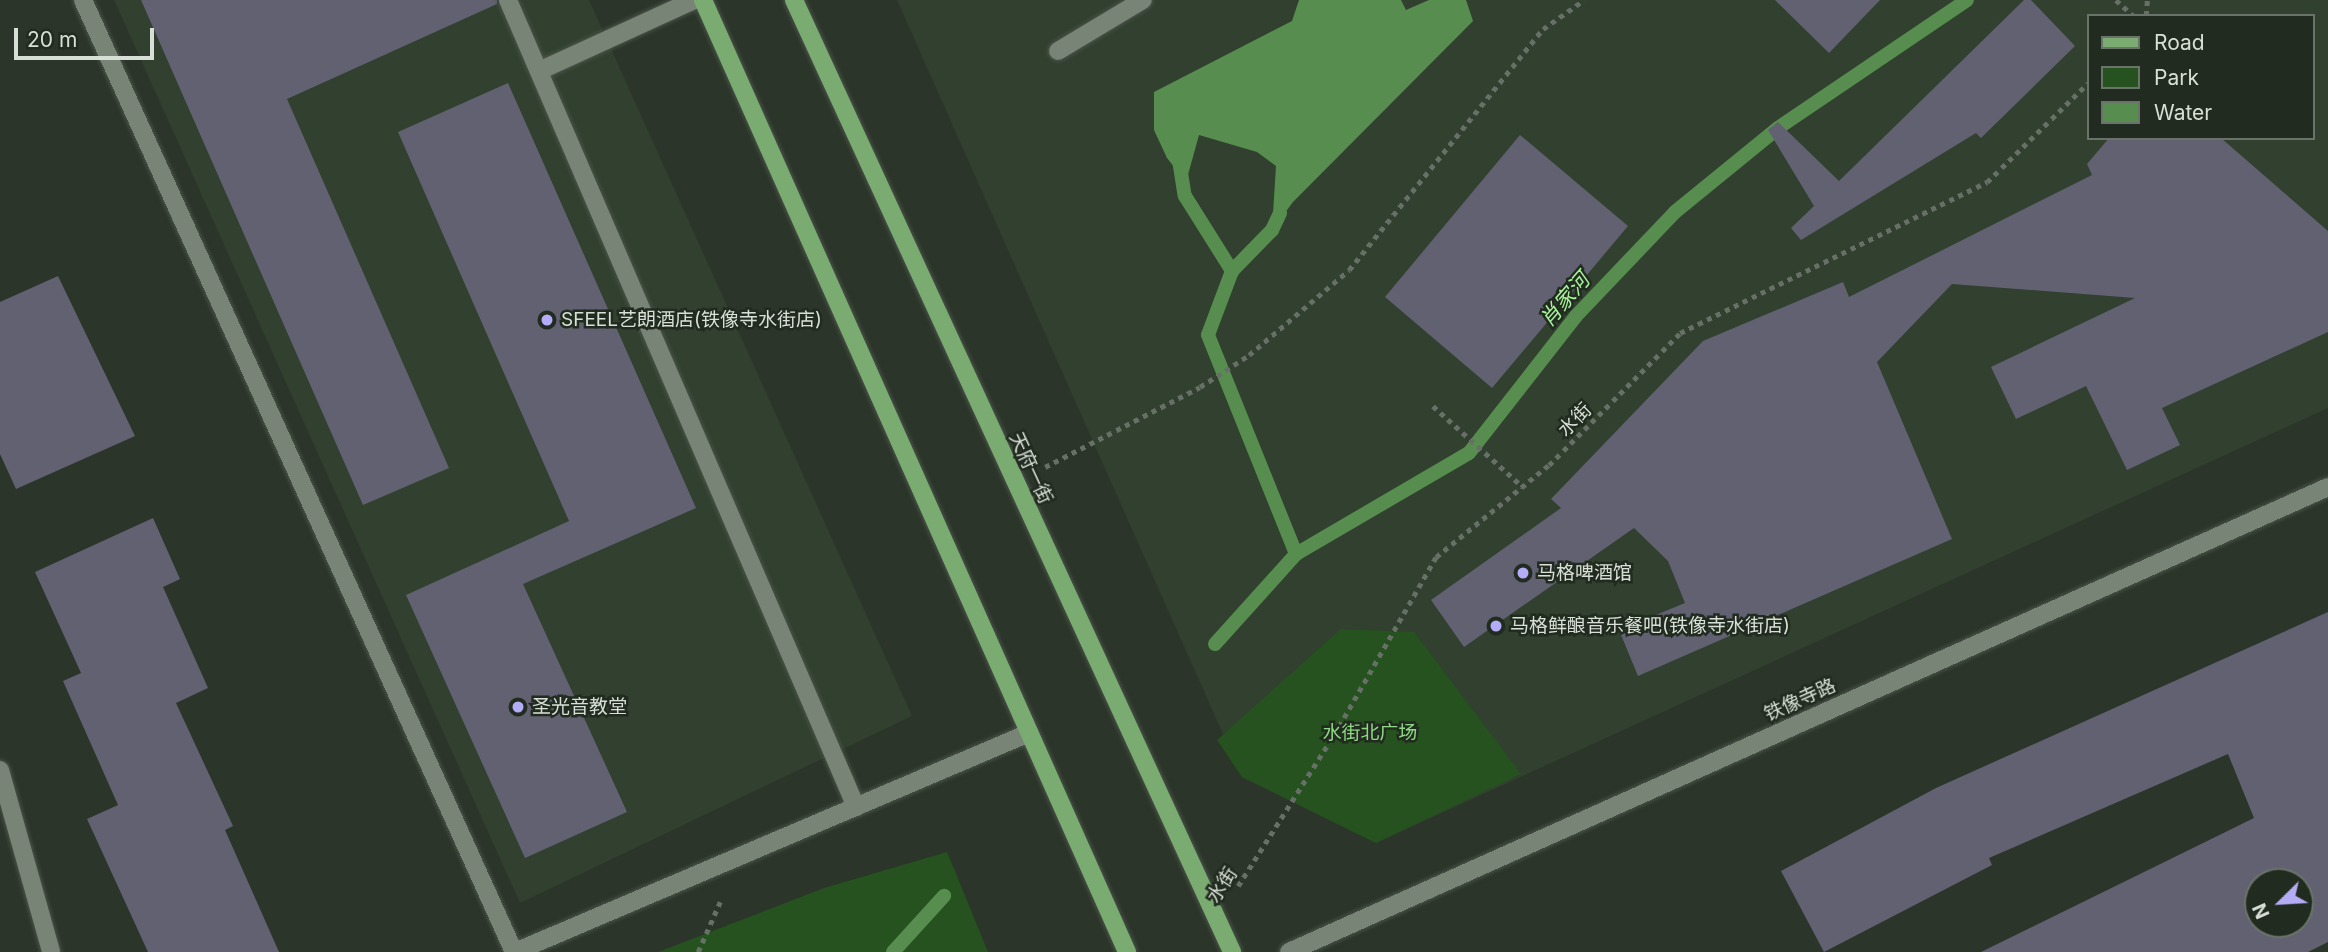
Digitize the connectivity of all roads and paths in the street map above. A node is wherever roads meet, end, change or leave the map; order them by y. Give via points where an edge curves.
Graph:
1 (83, 0) edge
2 (508, 0) edge
3 (694, 0) edge
4 (704, 0) edge
5 (794, 0) edge
6 (1143, 0) edge
7 (1584, 0) edge
8 (2116, 0) edge
9 (2132, 14) edge
10 (1058, 51) dead end
11 (539, 71) junction
12 (2086, 85) edge
13 (1433, 407) dead end
14 (1015, 482) junction
15 (1523, 486) junction
16 (2328, 487) edge
17 (1029, 733) junction
18 (0, 770) edge
19 (856, 807) junction
20 (1217, 919) junction
21 (51, 952) edge
22 (515, 952) edge
23 (1127, 952) edge
24 (1232, 952) edge
25 (1289, 952) edge

1 - 22 street
2 - 11 street
3 - 11 street
4 - 17 main road
5 - 14 main road, 天府一街
6 - 10 street
7 - 14 path via 1544,29 1349,271 1249,355 1200,387
8 - 9 path
11 - 19 street
12 - 15 path, 水街 via 1987,183 1680,333
13 - 15 path
14 - 20 main road, 天府一街
15 - 20 path, 水街 via 1436,557 1334,735
16 - 25 street, 铁像寺路
17 - 19 street
17 - 23 main road
18 - 21 street
19 - 22 street
20 - 24 main road, 天府一街

